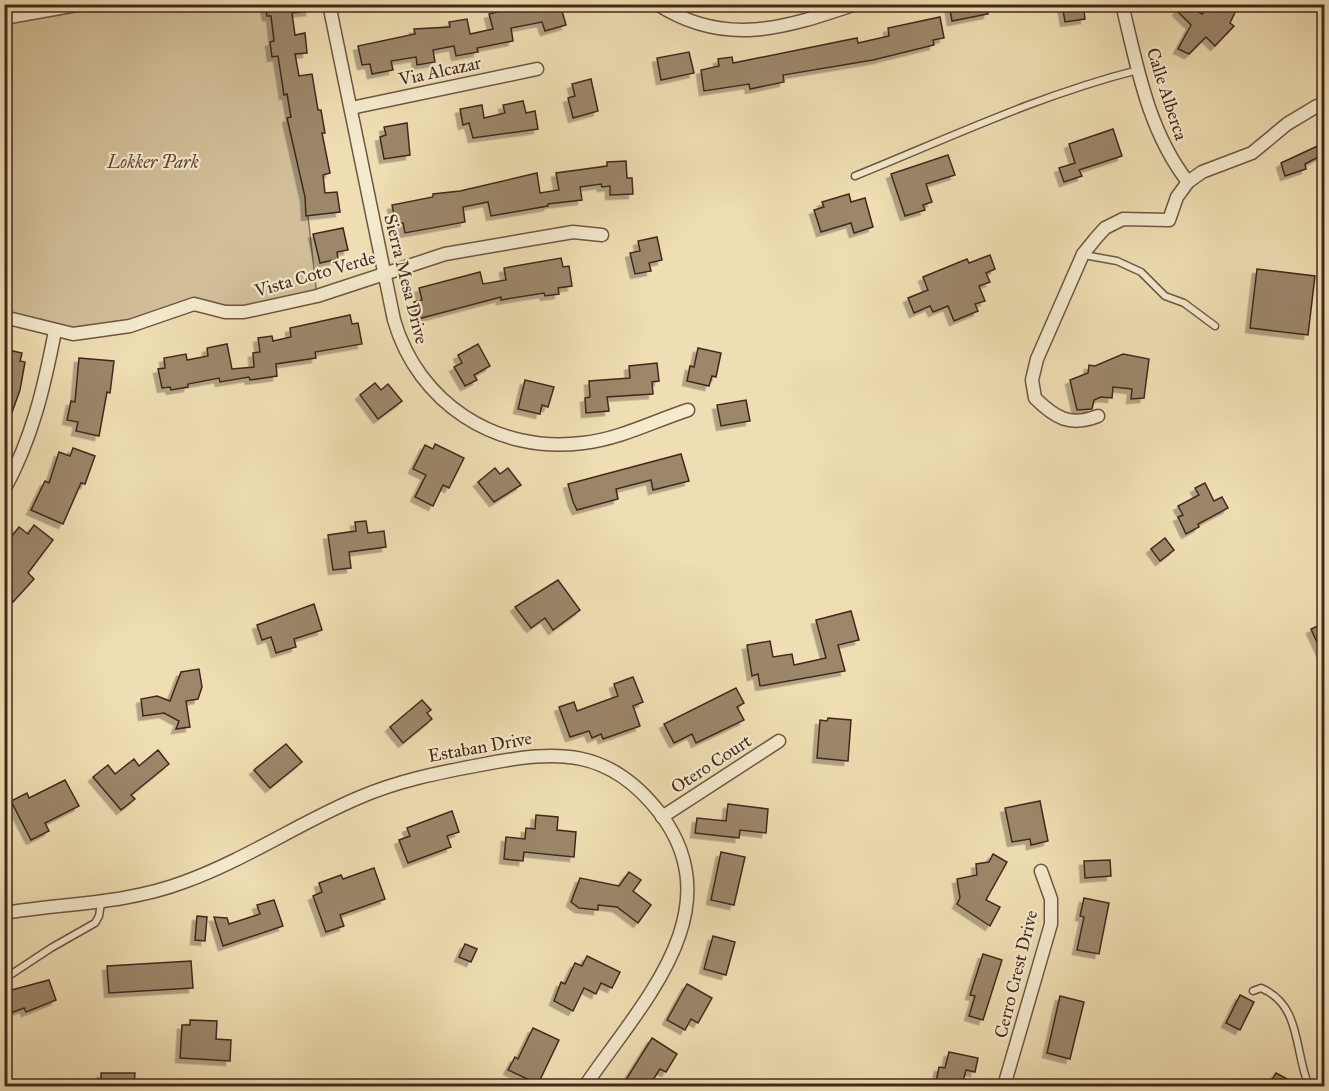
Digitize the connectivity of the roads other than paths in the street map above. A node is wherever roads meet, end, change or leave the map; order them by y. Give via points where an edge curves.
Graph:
1 (82, 4) edge
2 (329, 4) edge
3 (657, 4) edge
4 (856, 4) edge
5 (1122, 4) edge
6 (4, 18) edge
7 (537, 69) dead end
8 (1138, 70) junction
9 (1317, 106) dead end
10 (351, 108) junction
11 (855, 176) dead end
12 (1188, 182) junction
13 (602, 235) dead end
14 (1083, 254) junction
15 (382, 274) junction
16 (4, 317) edge
17 (1215, 326) dead end
18 (55, 332) junction
19 (688, 410) dead end
20 (1098, 416) dead end
21 (4, 490) edge
22 (779, 741) dead end
23 (662, 817) junction
24 (1041, 871) dead end
25 (101, 903) junction
26 (4, 913) edge
27 (4, 979) edge
28 (1253, 990) dead end
29 (585, 1086) edge
30 (1004, 1086) edge
31 (1309, 1086) edge

1 - 6 street
2 - 10 street, Sierra Mesa Drive
3 - 4 street via 702,26 751,32 802,22
5 - 8 street, Calle Alberca
7 - 10 street, Via Alcazar
8 - 11 lane via 1016,108
8 - 12 street, Calle Alberca via 1161,140
9 - 12 street via 1252,153 1202,172
10 - 15 street, Sierra Mesa Drive
12 - 14 street via 1177,197 1169,220 1132,218 1113,223
13 - 15 street, Vista Coto Verde via 573,232 445,254
14 - 17 lane via 1117,261 1140,272 1165,296 1184,303
14 - 20 street via 1037,359 1032,380 1035,398 1054,414 1079,422
15 - 18 street, Vista Coto Verde via 271,308 225,312 194,304 130,326 85,334
15 - 19 street, Sierra Mesa Drive via 400,340 414,369 449,406 491,430 532,442 585,443
16 - 18 street, Vista Coto Verde
18 - 21 street via 33,429
22 - 23 street, Otero Court
23 - 25 street, Estaban Drive via 638,788 598,764 556,754 528,755 429,774 381,789 205,874 161,890
23 - 29 street, Estaban Drive via 679,847 685,874 686,901 680,936 657,986
24 - 30 street, Cerro Crest Drive via 1051,899 1051,924
25 - 26 street, Estaban Drive
25 - 27 lane via 95,923
28 - 31 lane via 1271,992 1289,1015 1296,1030 1300,1067

